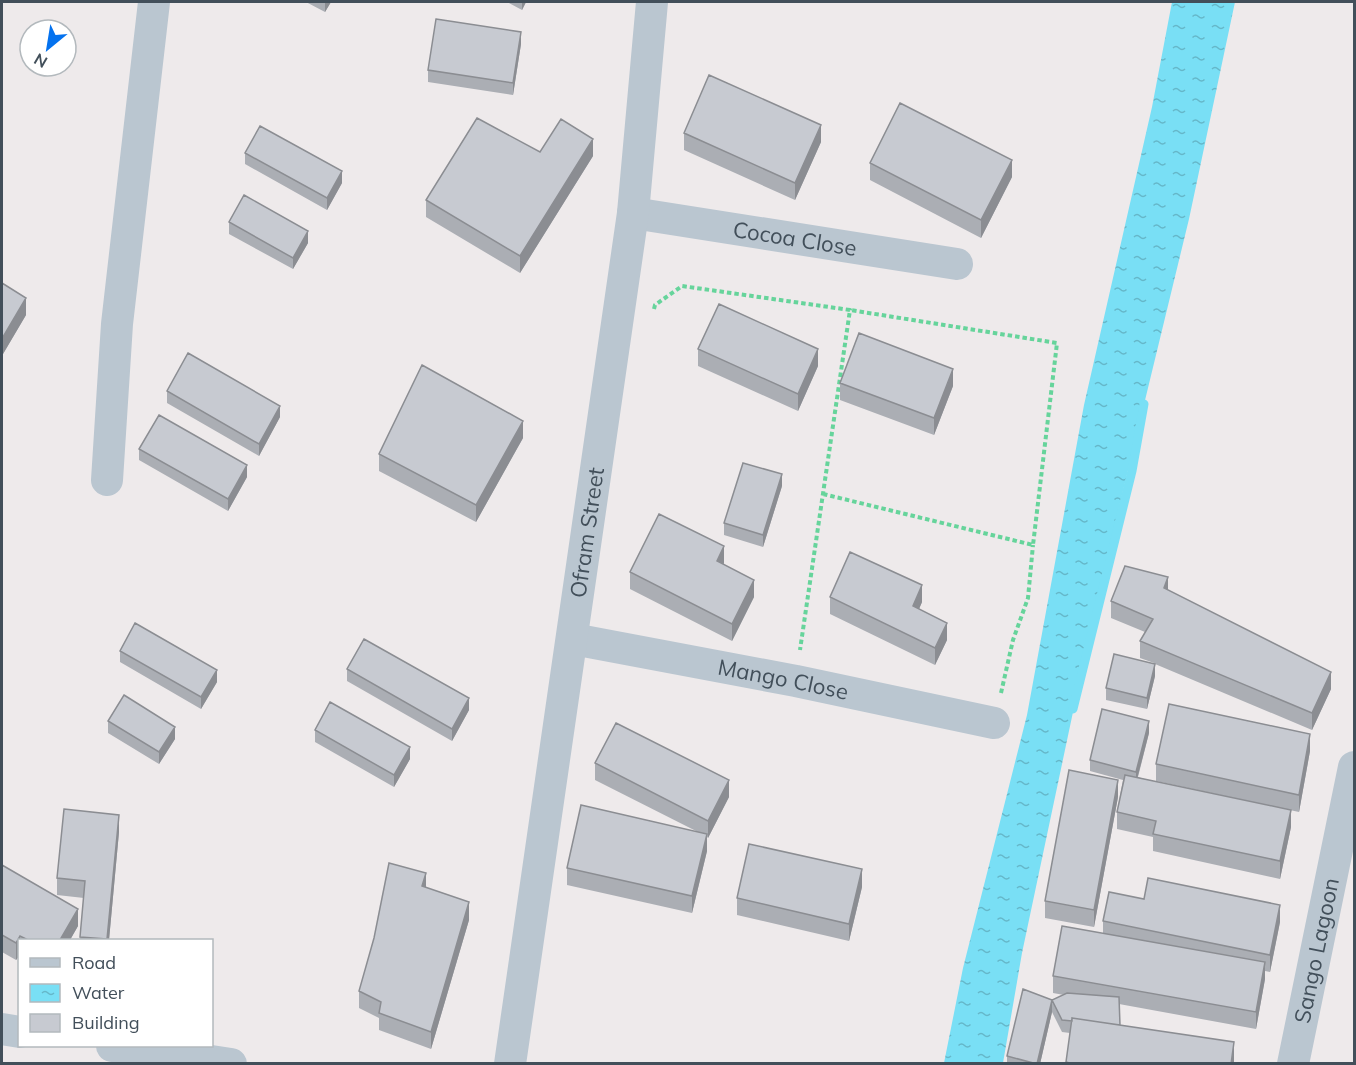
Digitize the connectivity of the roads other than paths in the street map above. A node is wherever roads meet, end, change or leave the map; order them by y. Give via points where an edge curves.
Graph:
1 (154, 2) edge
2 (652, 2) edge
3 (633, 213) junction
4 (957, 264) dead end
5 (107, 480) dead end
6 (573, 639) junction
7 (994, 723) road end
8 (1354, 767) edge
9 (2, 1029) edge
10 (18, 1032) edge
11 (119, 1047) edge
12 (231, 1064) edge
13 (510, 1064) edge
14 (1293, 1064) edge

1 - 5 street via 117,324
2 - 3 street, Ofram Street
3 - 4 street, Cocoa Close
3 - 6 street, Ofram Street
6 - 7 street, Mango Close
6 - 13 street, Ofram Street
8 - 14 street, Sango Lagoon
9 - 10 street
11 - 12 street

